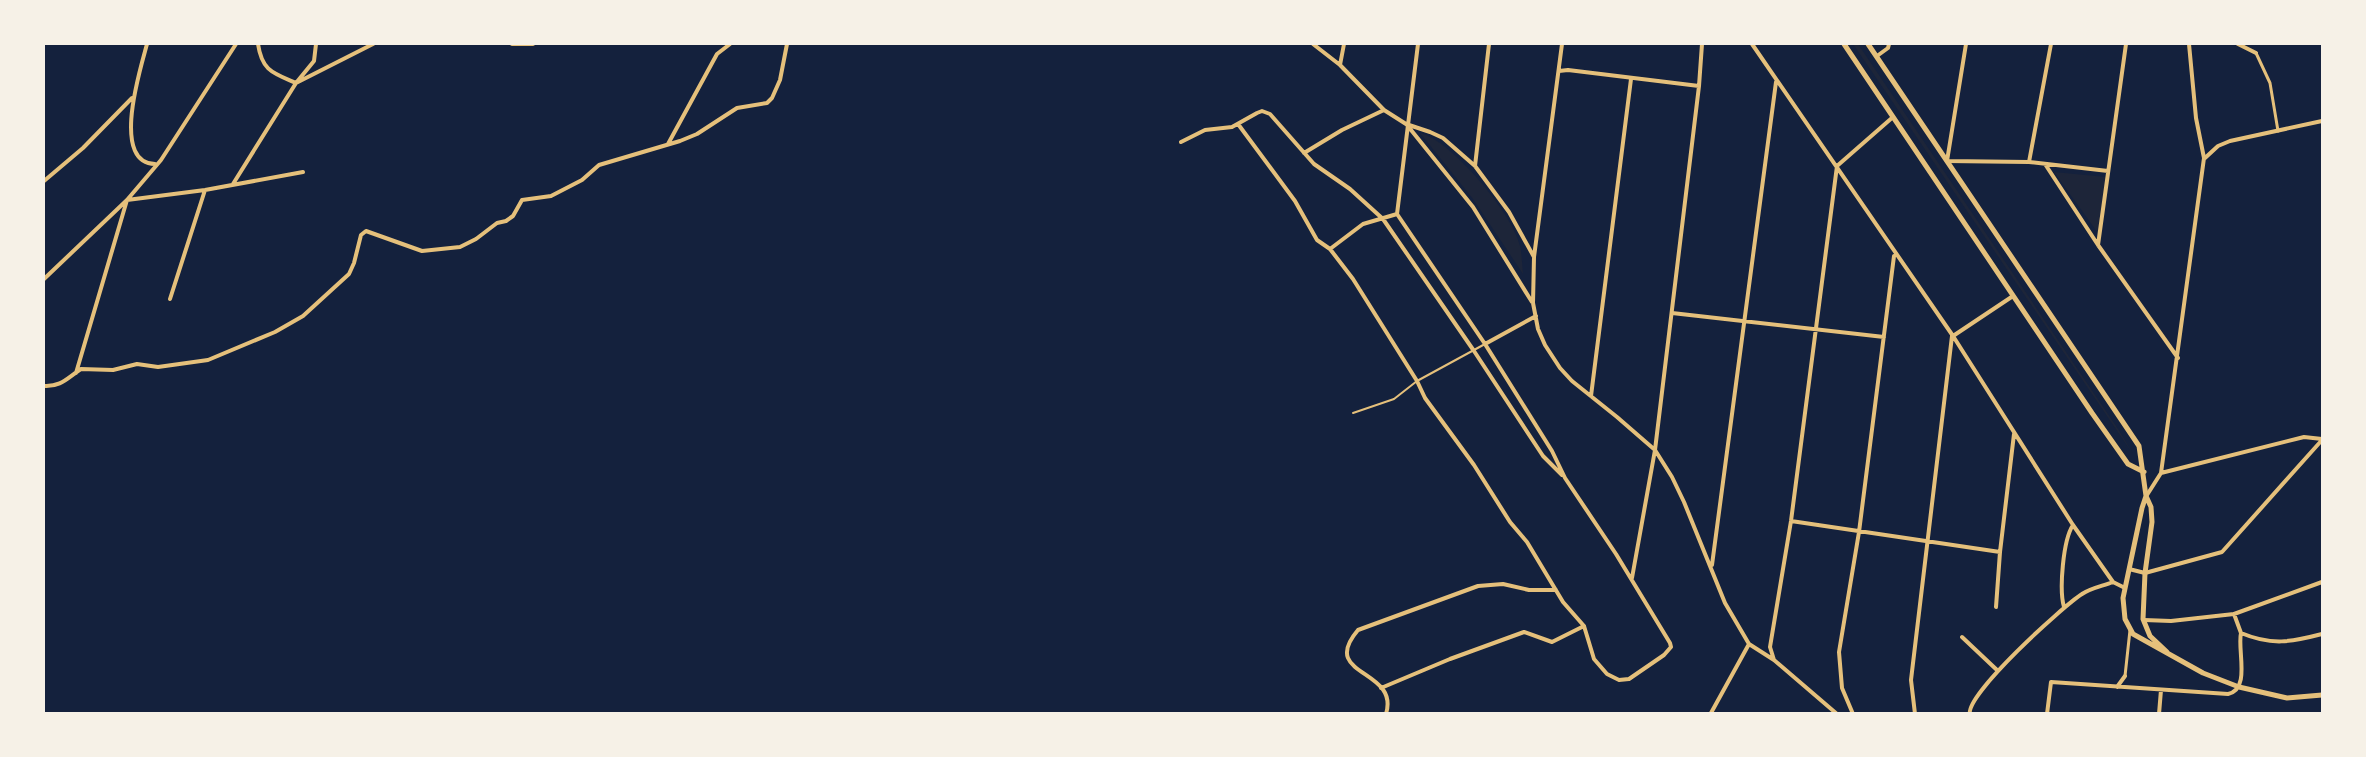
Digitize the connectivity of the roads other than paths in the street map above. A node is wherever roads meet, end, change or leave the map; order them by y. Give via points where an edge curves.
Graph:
1 (147, 44) edge
2 (236, 44) edge
3 (258, 44) edge
4 (316, 44) edge
5 (373, 44) edge
6 (512, 44) edge
7 (533, 44) edge
8 (730, 44) edge
9 (787, 44) edge
10 (1313, 44) edge
11 (1344, 44) edge
12 (1418, 44) edge
13 (1489, 44) edge
14 (1562, 44) edge
15 (1702, 44) edge
16 (1752, 44) edge
17 (1844, 44) edge
18 (1868, 44) edge
19 (1889, 44) edge
20 (1966, 44) edge
21 (2051, 44) edge
22 (2126, 44) edge
23 (2189, 44) edge
24 (2238, 44) edge
25 (2256, 52) joint
26 (1877, 56) junction
27 (1340, 65) junction
28 (1559, 71) junction
29 (1631, 79) junction
30 (1776, 81) junction
31 (296, 82) junction
32 (1699, 86) junction
33 (133, 98) junction
34 (1384, 110) junction
35 (1893, 117) junction
36 (2322, 122) edge
37 (1238, 123) junction
38 (1406, 124) junction
39 (2278, 131) junction
40 (1181, 142) dead end
41 (668, 144) junction
42 (1304, 153) junction
43 (2204, 158) junction
44 (1947, 161) junction
45 (2029, 162) junction
46 (156, 164) junction
47 (2045, 164) junction
48 (1475, 166) junction
49 (1837, 166) junction
50 (2108, 171) junction
51 (303, 172) dead end
52 (44, 181) edge
53 (233, 184) junction
54 (206, 190) junction
55 (127, 200) junction
56 (1397, 214) junction
57 (1383, 219) junction
58 (2097, 245) junction
59 (1330, 249) junction
60 (1895, 254) junction
61 (1534, 257) junction
62 (44, 279) edge
63 (2013, 296) junction
64 (170, 299) dead end
65 (1533, 303) junction
66 (1672, 313) junction
67 (1536, 316) junction
68 (1744, 320) junction
69 (1816, 329) junction
70 (1953, 336) junction
71 (1884, 337) junction
72 (1485, 344) junction
73 (1474, 351) junction
74 (2178, 358) junction
75 (76, 373) junction
76 (1417, 381) junction
77 (44, 386) edge
78 (1591, 397) junction
79 (1353, 413) dead end
80 (2014, 433) junction
81 (2322, 439) edge
82 (1655, 450) junction
83 (2144, 472) junction
84 (2161, 473) junction
85 (1565, 478) junction
86 (2146, 496) junction
87 (1791, 521) junction
88 (2073, 525) junction
89 (1859, 532) junction
90 (1929, 542) junction
91 (2000, 552) junction
92 (1711, 568) junction
93 (2129, 568) junction
94 (2145, 573) junction
95 (1632, 579) junction
96 (2113, 582) junction
97 (2322, 582) edge
98 (2125, 588) junction
99 (1556, 590) junction
100 (1996, 607) dead end
101 (2064, 607) junction
102 (2234, 614) junction
103 (2143, 620) junction
104 (1584, 626) junction
105 (2130, 630) junction
106 (2241, 633) junction
107 (2322, 634) edge
108 (1962, 637) dead end
109 (1749, 644) junction
110 (2167, 652) junction
111 (1774, 660) junction
112 (1998, 671) junction
113 (2125, 676) joint
114 (2116, 687) junction
115 (2239, 687) junction
116 (1382, 688) junction
117 (2161, 690) junction
118 (2322, 695) edge
119 (1711, 713) edge
120 (1386, 714) edge
121 (1837, 714) edge
122 (1853, 714) edge
123 (1915, 714) edge
124 (1970, 714) edge
125 (2048, 714) edge
126 (2159, 714) edge

1 - 33 street
2 - 46 street
3 - 31 street via 270,71
4 - 31 street via 314,61
5 - 31 street
6 - 7 street
8 - 41 street via 717,54
9 - 41 street via 772,99 737,108 697,134
10 - 27 street
11 - 27 street
12 - 38 street
13 - 48 street
14 - 28 street
15 - 32 street
16 - 30 street
17 - 35 main road
18 - 26 main road
19 - 26 street
20 - 44 street
21 - 45 street
22 - 50 street
23 - 43 street
24 - 25 street
25 - 39 street via 2270,83
26 - 44 main road
27 - 34 street
28 - 29 street
28 - 61 street
29 - 32 street
29 - 78 street
30 - 49 street
30 - 68 street
31 - 53 street
32 - 66 street
33 - 46 street via 130,133 134,146 141,159
33 - 52 street
34 - 38 street
34 - 42 street
35 - 49 street
35 - 63 main road
36 - 39 street
37 - 40 street via 1200,132
37 - 42 street via 1257,112 1267,112
37 - 59 street via 1295,201 1317,240
38 - 48 street via 1443,138
38 - 56 street
38 - 65 street via 1473,207
39 - 43 street via 2230,141
41 - 75 street via 599,165 582,180 551,196 522,200 513,216 460,247 422,251 366,231 361,235 349,274 303,316 208,360 158,367 137,364 112,370 81,369
42 - 57 street
43 - 74 street
44 - 45 street
44 - 83 main road via 2133,435
45 - 47 street
46 - 55 street
47 - 50 street
47 - 58 street
48 - 61 street via 1509,212
49 - 60 street
49 - 69 street
50 - 58 street
51 - 53 street
53 - 54 street
54 - 55 street
54 - 64 street
55 - 62 street
55 - 75 street
56 - 57 street
56 - 72 street
57 - 59 street via 1364,224
57 - 73 street
58 - 74 street
59 - 76 street
60 - 70 street
60 - 71 street
61 - 65 street
63 - 70 street
63 - 83 main road via 2128,464
65 - 67 street
66 - 68 street
66 - 82 street
67 - 72 street
67 - 78 street via 1545,345 1560,369
68 - 69 street
68 - 92 street
69 - 71 street
69 - 87 street
70 - 80 street
70 - 90 street
71 - 89 street
72 - 73 lane
72 - 85 street
73 - 76 lane
73 - 85 street via 1543,456
74 - 84 street
75 - 77 street via 68,381
76 - 79 lane via 1394,399
76 - 99 street
78 - 82 street
80 - 88 street
80 - 91 street
81 - 84 street via 2304,437
81 - 94 street via 2222,552
82 - 92 street via 1684,502
82 - 95 street
83 - 86 main road
84 - 86 street
85 - 95 street
86 - 93 main road
86 - 94 main road via 2152,522
87 - 89 street
87 - 111 street via 1770,647
88 - 96 street
88 - 101 street via 2066,549 2061,596
89 - 90 street
89 - 122 street via 1839,652 1842,688
90 - 91 street
90 - 123 street via 1911,680
91 - 100 street
92 - 109 street via 1725,603
93 - 94 street
93 - 98 main road
94 - 103 main road
95 - 104 street via 1671,647 1664,655 1633,677 1619,680 1607,674 1594,659
96 - 98 street
96 - 101 street via 2085,592
97 - 102 street
98 - 105 main road via 2123,607
99 - 104 street
99 - 116 street via 1529,590 1503,584 1478,586 1363,627 1352,637 1346,659
101 - 112 street
102 - 103 street
102 - 106 street
103 - 110 main road via 2150,636
104 - 116 street via 1552,642 1524,632
105 - 110 main road via 2139,639
105 - 113 street
106 - 107 street via 2279,643
106 - 115 street
108 - 112 street
109 - 111 street
109 - 119 street
110 - 115 main road via 2203,673
111 - 121 street
112 - 124 street via 1970,705
113 - 114 street
114 - 117 street
114 - 125 street via 2051,682
115 - 117 street via 2228,694
115 - 118 main road via 2287,698
116 - 120 street via 1388,701
117 - 126 street

